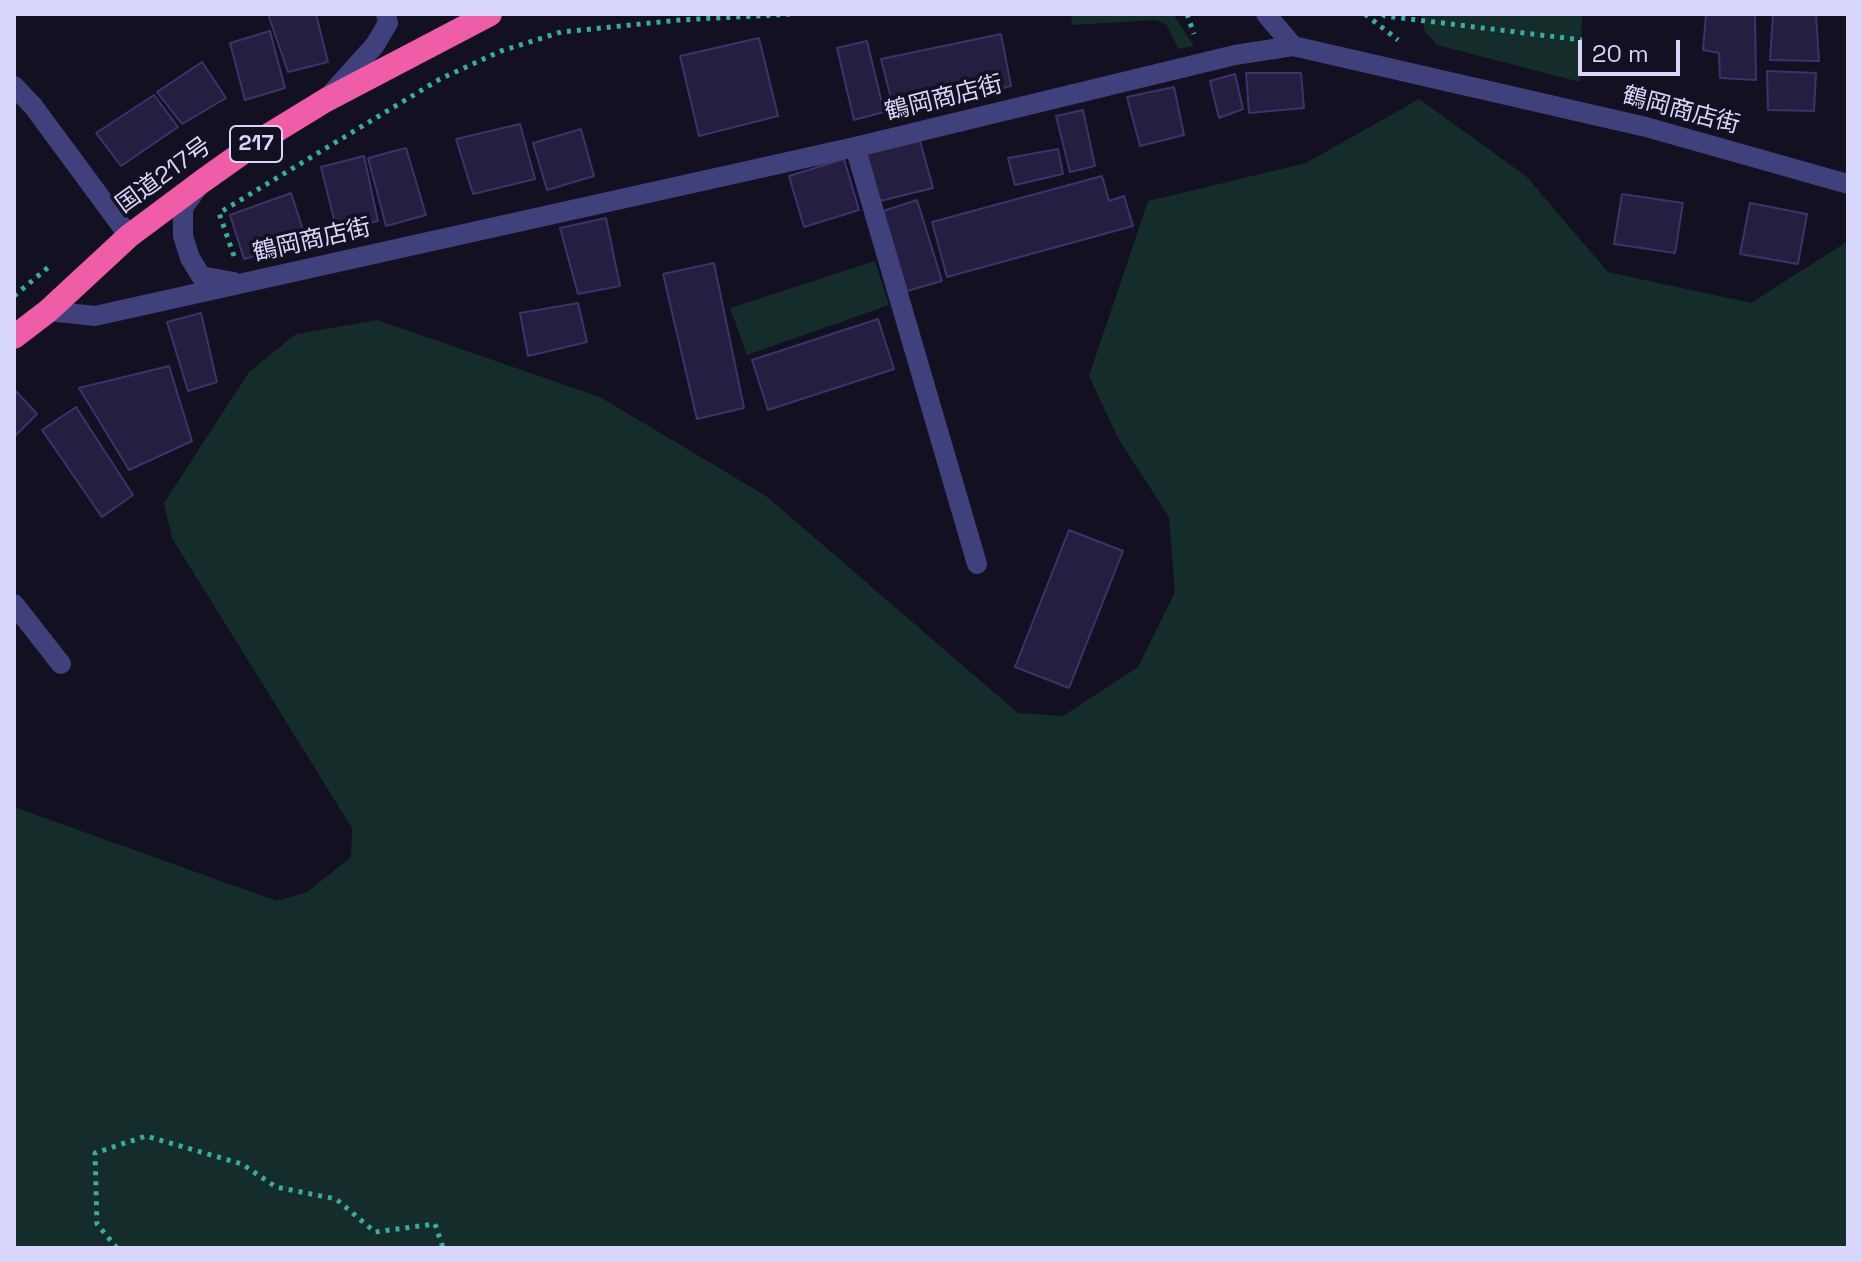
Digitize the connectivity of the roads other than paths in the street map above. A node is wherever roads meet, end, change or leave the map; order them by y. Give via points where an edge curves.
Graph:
1 (386, 14) edge
2 (490, 14) edge
3 (1266, 14) edge
4 (1293, 46) junction
5 (14, 86) edge
6 (326, 100) junction
7 (855, 147) junction
8 (204, 180) junction
9 (1848, 184) edge
10 (129, 236) junction
11 (240, 276) junction
12 (48, 311) junction
13 (14, 337) edge
14 (977, 564) dead end
15 (14, 604) edge
16 (61, 664) dead end

1 - 6 street via 388,23 375,45
2 - 6 highway, 国道217号 / 217
3 - 4 street
4 - 7 street, 鶴岡商店街 via 1235,55
4 - 9 street, 鶴岡商店街 via 1646,127
5 - 10 street
6 - 8 highway, 国道217号 / 217
7 - 11 street, 鶴岡商店街
7 - 14 street
8 - 10 highway, 国道217号 / 217
8 - 11 street via 183,208 190,258 201,276
10 - 12 highway, 国道217号 / 217
11 - 12 street, 鶴岡商店街 via 95,316
12 - 13 highway, 国道217号 / 217
15 - 16 street

